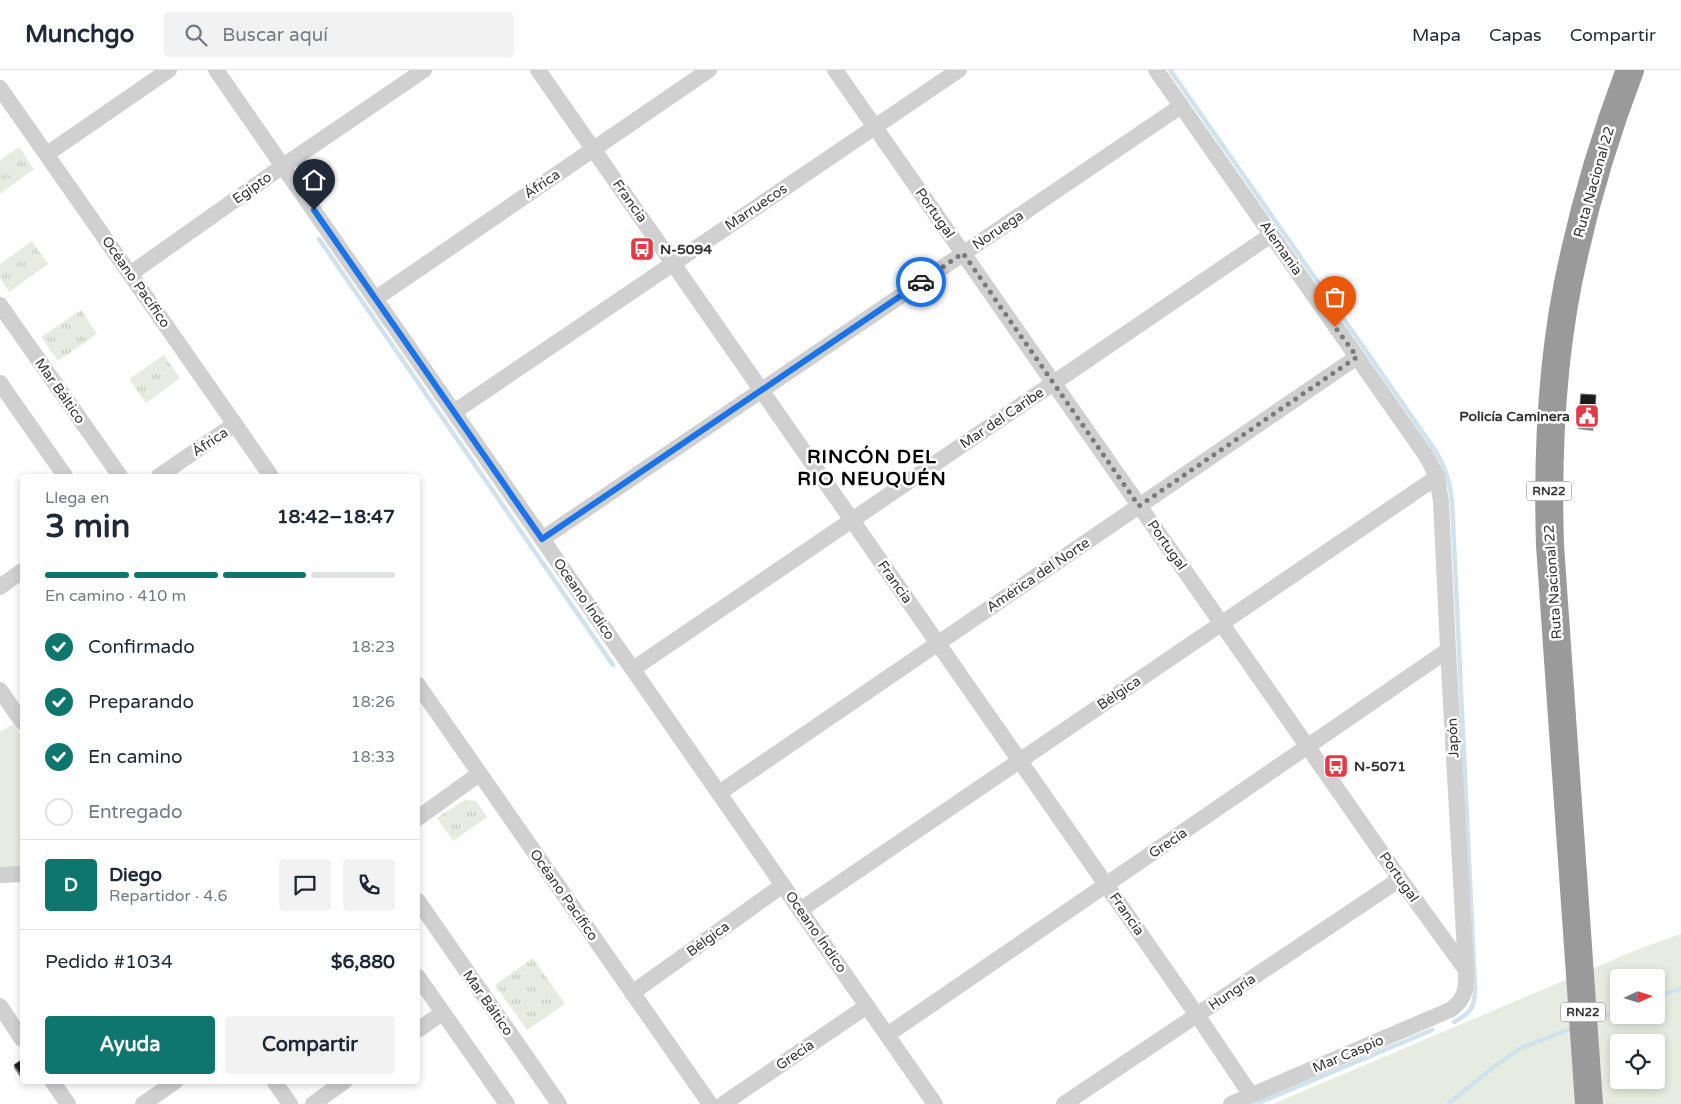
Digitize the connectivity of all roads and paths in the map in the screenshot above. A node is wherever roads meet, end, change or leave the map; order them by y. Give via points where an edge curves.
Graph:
1 (169, 70) edge
2 (216, 70) edge
3 (424, 70) edge
4 (538, 70) edge
5 (709, 70) edge
6 (835, 70) edge
7 (959, 70) edge
8 (1156, 70) edge
9 (1630, 70) edge
10 (0, 88) edge
11 (1181, 106) junction
12 (875, 127) junction
13 (594, 149) junction
14 (47, 154) junction
15 (283, 166) junction
16 (1271, 235) junction
17 (963, 253) junction
18 (673, 264) junction
19 (130, 274) junction
20 (375, 299) junction
21 (0, 306) edge
22 (1357, 357) junction
23 (0, 383) edge
24 (1054, 383) junction
25 (762, 390) junction
26 (454, 412) junction
27 (235, 424) junction
28 (64, 474) edge
29 (119, 474) edge
30 (162, 474) edge
31 (270, 474) edge
32 (1437, 477) junction
33 (1139, 506) junction
34 (852, 520) junction
35 (542, 539) junction
36 (20, 572) edge
37 (0, 586) edge
38 (1221, 624) junction
39 (938, 643) junction
40 (1448, 650) junction
41 (633, 669) junction
42 (420, 688) edge
43 (0, 690) edge
44 (20, 719) edge
45 (1308, 747) junction
46 (1020, 760) junction
47 (479, 774) junction
48 (719, 793) junction
49 (420, 817) edge
50 (20, 874) edge
51 (0, 875) edge
52 (1400, 879) junction
53 (783, 885) junction
54 (1106, 885) junction
55 (420, 904) edge
56 (800, 910) junction
57 (1466, 970) junction
58 (420, 980) edge
59 (632, 993) junction
60 (1462, 998) joint
61 (0, 1006) edge
62 (867, 1006) junction
63 (442, 1013) junction
64 (1197, 1015) junction
65 (420, 1029) edge
66 (887, 1035) junction
67 (20, 1036) edge
68 (54, 1084) edge
69 (172, 1084) edge
70 (276, 1084) edge
71 (342, 1084) edge
72 (1251, 1095) junction
73 (68, 1104) edge
74 (143, 1104) edge
75 (290, 1104) edge
76 (313, 1104) edge
77 (507, 1104) edge
78 (559, 1104) edge
79 (710, 1104) edge
80 (723, 1104) edge
81 (935, 1104) edge
82 (1064, 1104) edge
83 (1231, 1104) edge
84 (1589, 1104) edge

1 - 14 street
2 - 15 street, Oceano Índico
3 - 15 street, Egipto
4 - 13 street, Francia
5 - 13 street, África
6 - 12 street, Portugal
7 - 12 street, Marruecos
8 - 11 street, Alemania
9 - 84 highway, Ruta Nacional 22 / RN22 via 1607,135 1574,256 1560,334 1549,459 1550,545
10 - 14 street, Océano Pacífico
11 - 16 street, Alemania
11 - 17 street, Noruega
12 - 17 street, Portugal
12 - 18 street, Marruecos
13 - 18 street, Francia
13 - 20 street, África
14 - 19 street, Océano Pacífico
15 - 19 street, Egipto
15 - 20 street, Oceano Índico
16 - 22 street, Alemania
16 - 24 street, Mar del Caribe
17 - 24 street, Portugal
17 - 25 street, Noruega
18 - 25 street, Francia
18 - 26 street, Marruecos
19 - 27 street, Océano Pacífico
20 - 26 street, Oceano Índico
21 - 29 street, Mar Báltico
22 - 32 street, Alemania via 1427,457
22 - 33 street, América del Norte
23 - 28 street
24 - 33 street, Portugal
24 - 34 street, Mar del Caribe
25 - 34 street, Francia
25 - 35 street, Noruega
26 - 35 street, Oceano Índico
27 - 30 street, África
27 - 31 street, Océano Pacífico
32 - 38 street, Bélgica
32 - 40 street, Japón
33 - 38 street, Portugal
33 - 39 street, América del Norte
34 - 39 street, Francia
34 - 41 street, Mar del Caribe
35 - 41 street, Oceano Índico
36 - 37 street
38 - 45 street, Portugal
38 - 46 street, Bélgica
39 - 46 street, Francia
39 - 48 street, América del Norte
40 - 45 street, Grecia
40 - 57 street, Japón
41 - 48 street, Oceano Índico
42 - 47 street, Océano Pacífico
43 - 44 street
45 - 52 street, Portugal
45 - 54 street, Grecia
46 - 54 street, Francia
46 - 56 street, Bélgica
47 - 49 street
47 - 59 street, Océano Pacífico
48 - 53 street, Oceano Índico
50 - 51 street
52 - 57 street, Portugal
52 - 64 street, Hungría
53 - 56 street, Oceano Índico
53 - 59 street, Bélgica
54 - 64 street, Francia
54 - 66 street, Grecia
55 - 78 street, Mar Báltico
56 - 62 street, Oceano Índico
57 - 60 street, Japón via 1466,990
58 - 63 street
59 - 79 street, Océano Pacífico
60 - 72 street, Mar Caspio via 1450,1010
61 - 67 street
62 - 66 street, Oceano Índico
62 - 80 street, Grecia
63 - 65 street
63 - 77 street
64 - 72 street, Francia
64 - 82 street, Hungría
66 - 81 street, Oceano Índico
68 - 73 street
69 - 74 street
70 - 75 street
71 - 76 street
72 - 83 street, Mar Caspio

